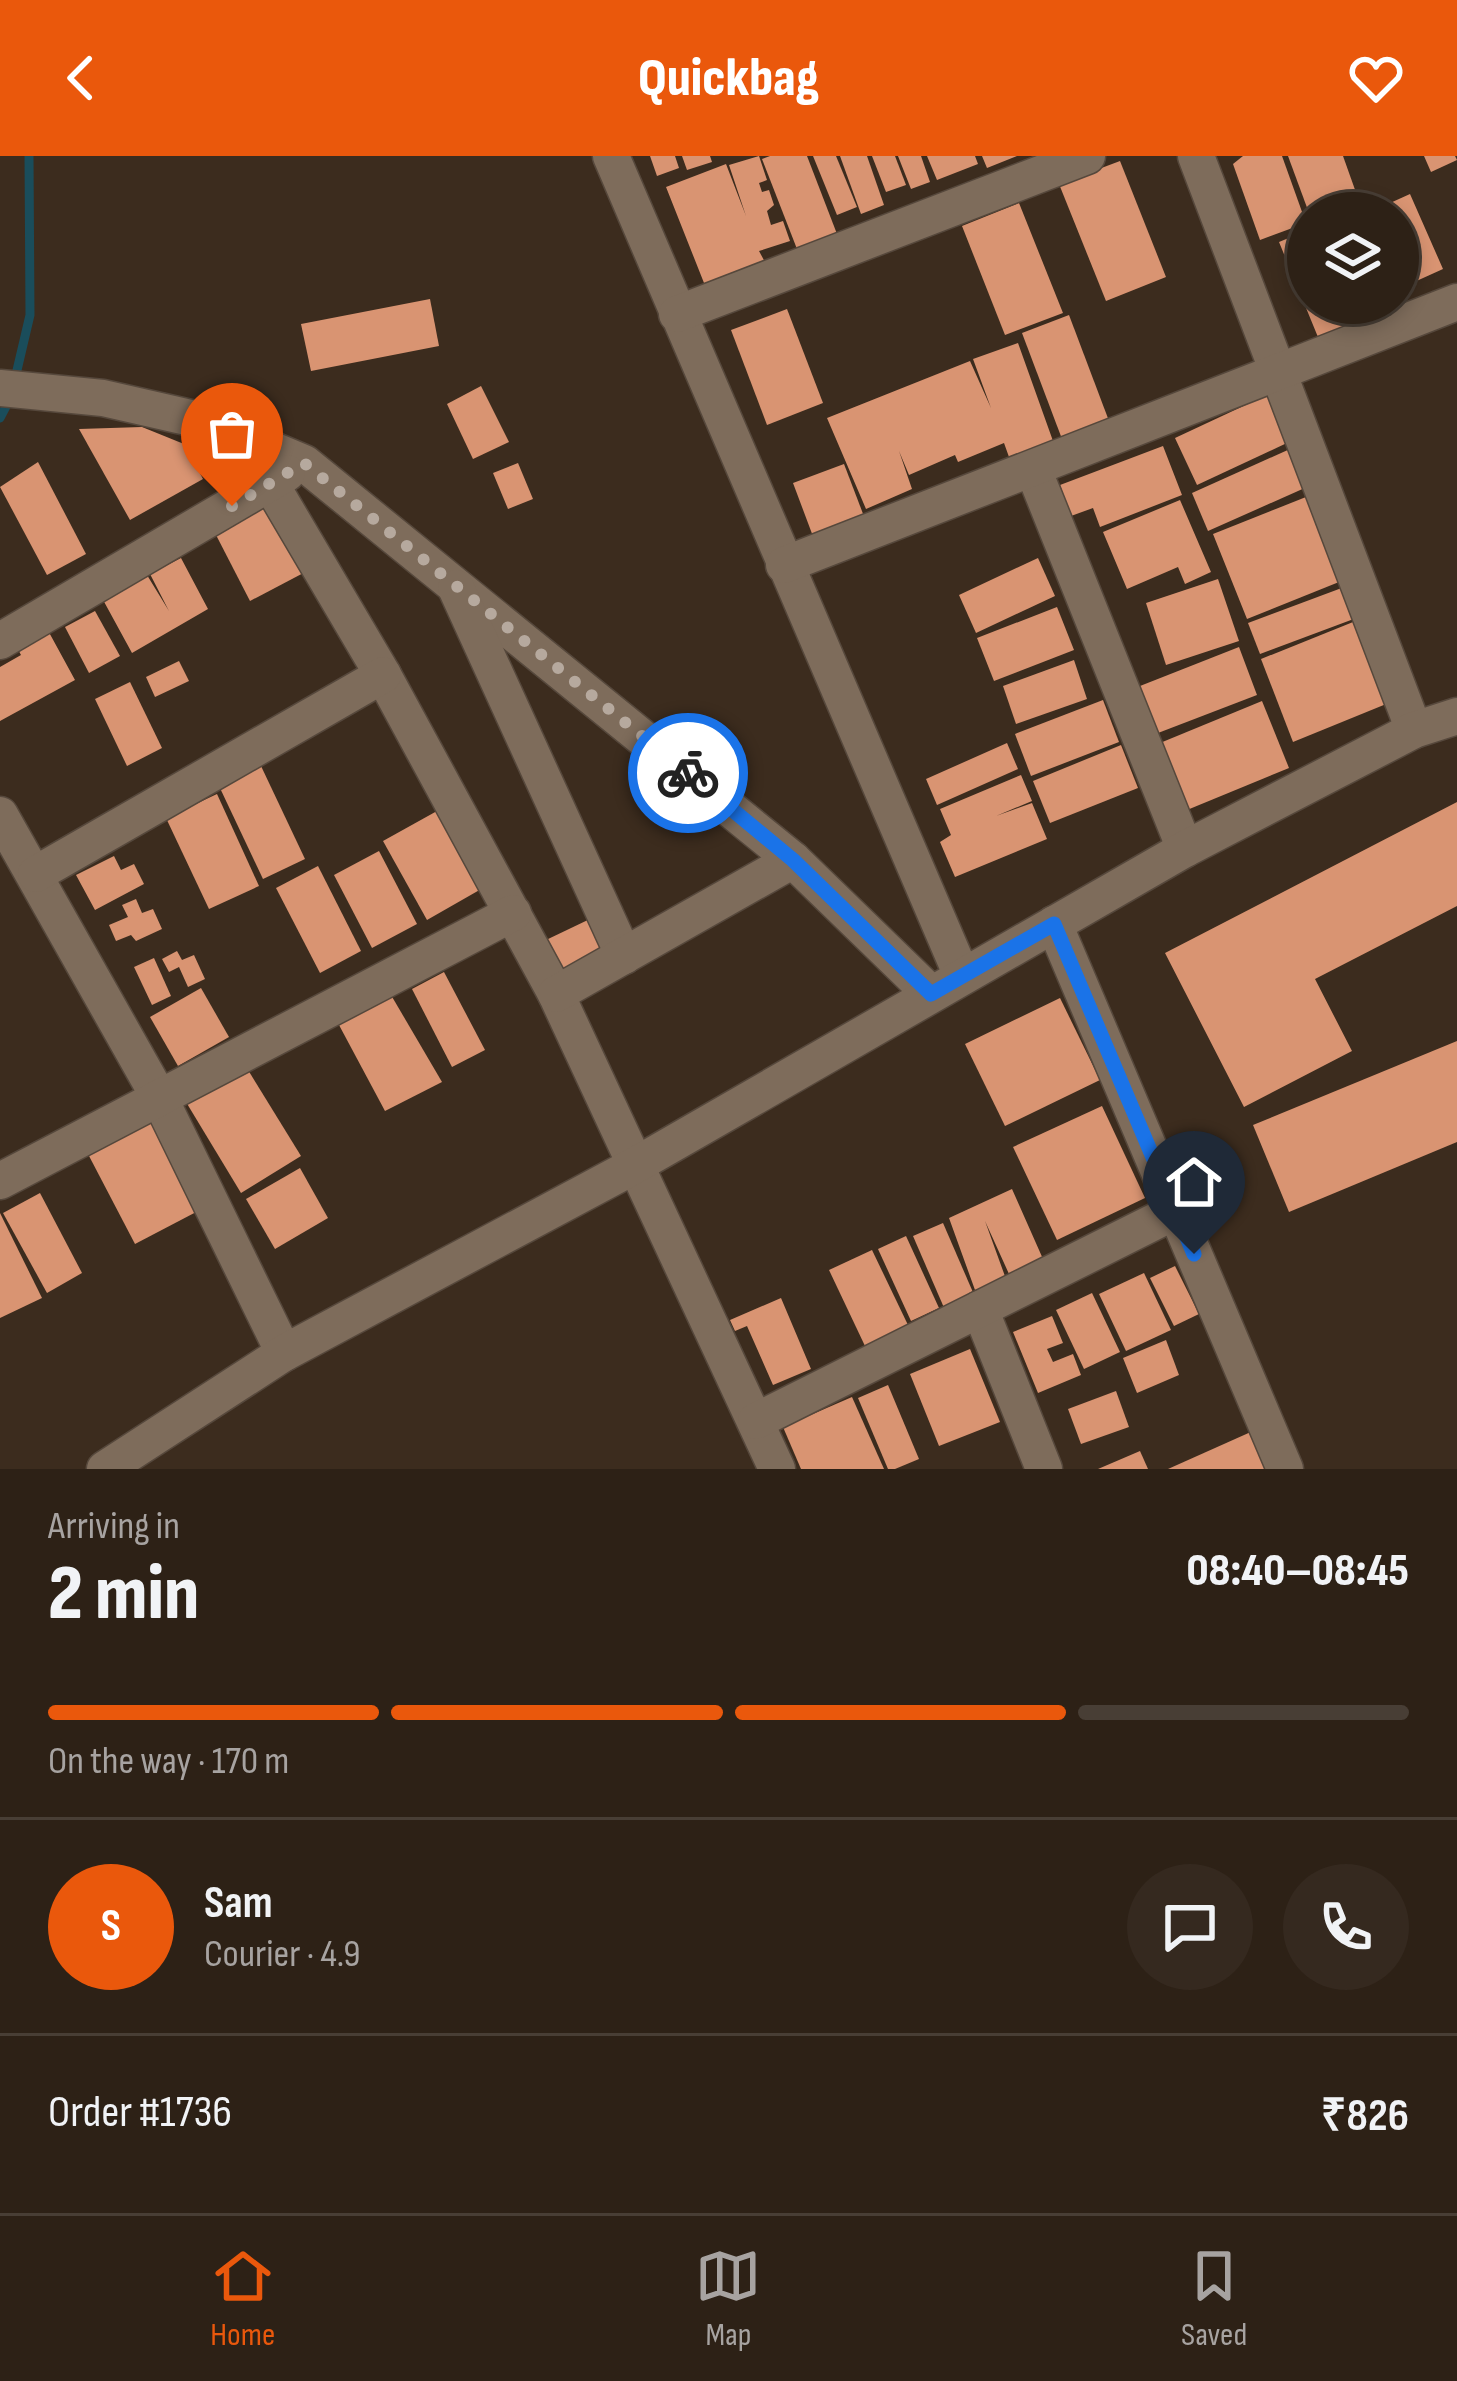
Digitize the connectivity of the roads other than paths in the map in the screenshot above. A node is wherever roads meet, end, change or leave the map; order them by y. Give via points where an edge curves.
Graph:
1 (611, 156) edge
2 (1088, 156) edge
3 (1196, 156) edge
4 (1457, 302) edge
5 (677, 314) junction
6 (1279, 369) junction
7 (0, 388) edge
8 (304, 463) junction
9 (1034, 469) junction
10 (270, 483) junction
11 (784, 565) junction
12 (452, 580) junction
13 (0, 641) edge
14 (383, 675) junction
15 (1457, 716) edge
16 (1414, 730) junction
17 (0, 815) edge
18 (1185, 849) junction
19 (793, 860) junction
20 (36, 874) junction
21 (513, 913) junction
22 (1054, 924) junction
23 (624, 956) junction
24 (946, 985) junction
25 (556, 994) junction
26 (160, 1099) junction
27 (634, 1166) junction
28 (0, 1180) edge
29 (1176, 1211) junction
30 (980, 1309) junction
31 (284, 1352) junction
32 (756, 1421) junction
33 (105, 1469) edge
34 (777, 1469) edge
35 (1044, 1469) edge
36 (1285, 1469) edge

1 - 5 street
2 - 5 street
3 - 6 street
4 - 6 street
5 - 11 street
6 - 9 street
6 - 16 street
7 - 8 street via 103,398 204,421
8 - 10 street
8 - 12 street
9 - 11 street
9 - 18 street
10 - 13 street
10 - 14 street
11 - 24 street
12 - 19 street
12 - 23 street
14 - 20 street
14 - 21 street
15 - 16 street
16 - 18 street
17 - 20 street
18 - 22 street
19 - 23 street
19 - 24 street
20 - 26 street
21 - 25 street
21 - 26 street
22 - 24 street
22 - 29 street
23 - 25 street
24 - 27 street
25 - 27 street
26 - 28 street
26 - 31 street
27 - 31 street
27 - 32 street
29 - 30 street
29 - 36 street
30 - 32 street
30 - 35 street
31 - 33 street
32 - 34 street

